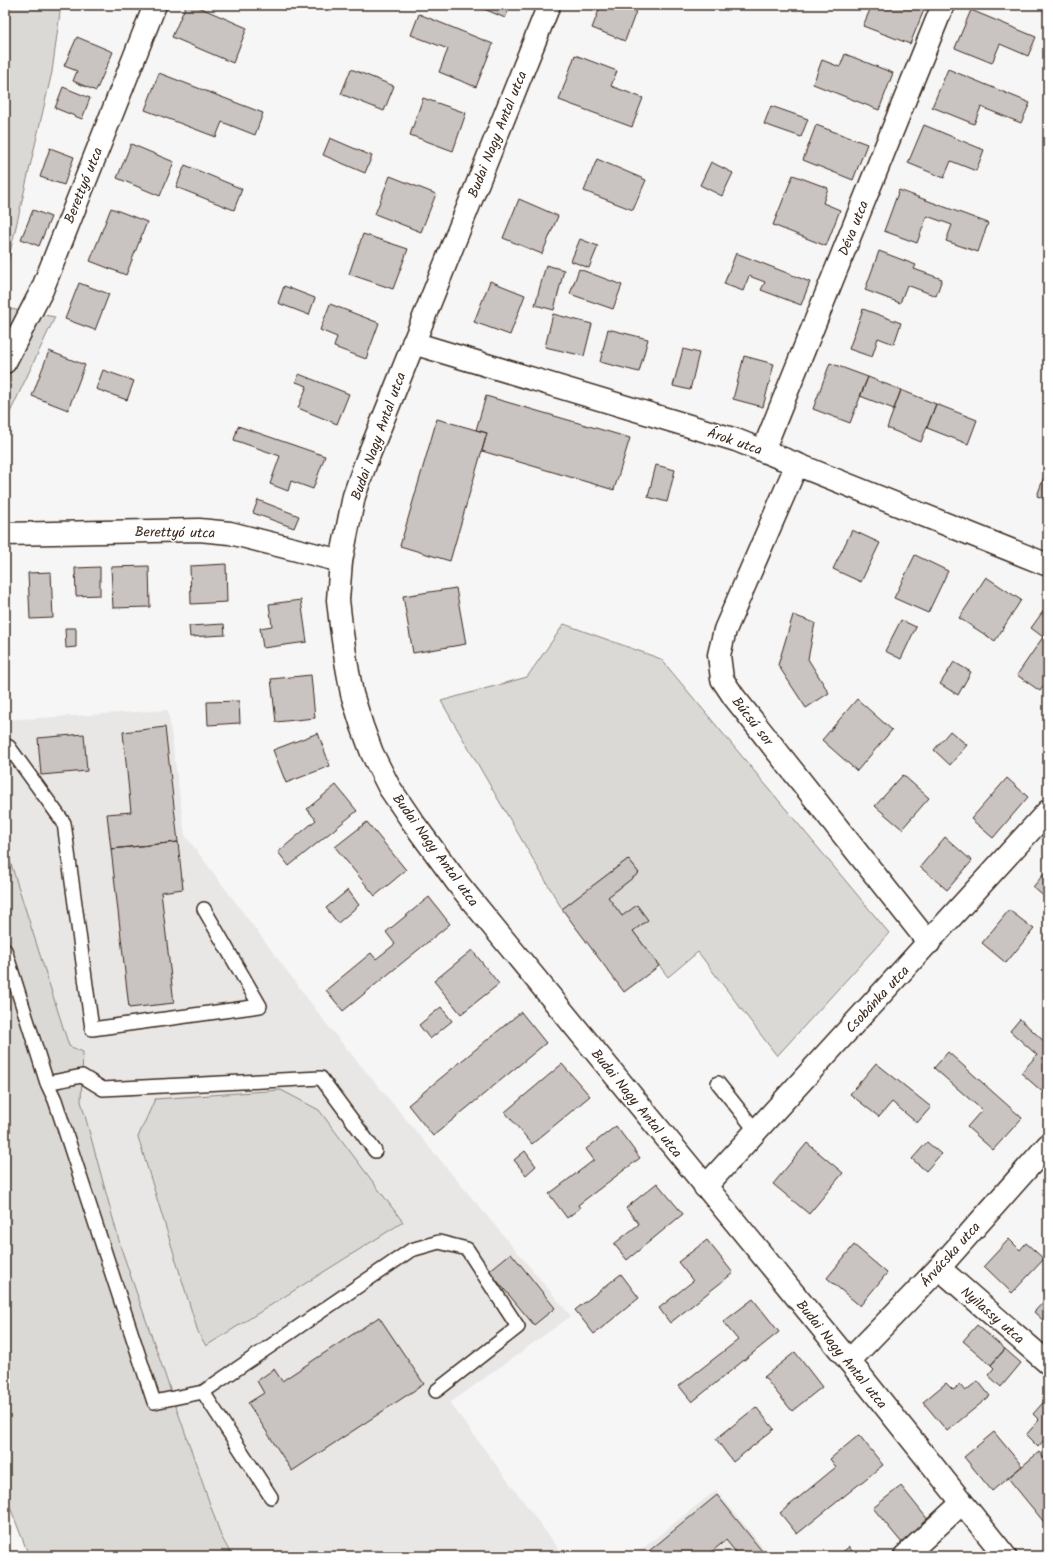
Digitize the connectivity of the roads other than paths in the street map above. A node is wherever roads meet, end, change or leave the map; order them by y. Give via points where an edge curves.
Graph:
1 (155, 5) edge
2 (549, 5) edge
3 (944, 5) edge
4 (413, 344) junction
5 (5, 362) edge
6 (763, 451) junction
7 (797, 464) junction
8 (5, 534) edge
9 (341, 561) junction
10 (1048, 565) edge
11 (5, 745) edge
12 (1048, 811) edge
13 (204, 909) dead end
14 (929, 943) junction
15 (5, 950) edge
16 (47, 1083) junction
17 (718, 1083) dead end
18 (756, 1131) junction
19 (1048, 1145) edge
20 (375, 1151) dead end
21 (705, 1187) junction
22 (939, 1268) junction
23 (849, 1361) junction
24 (1048, 1363) edge
25 (436, 1391) dead end
26 (203, 1392) junction
27 (272, 1497) dead end
28 (962, 1503) junction
29 (905, 1556) edge
30 (1005, 1556) edge

1 - 5 street, Berettyó utca via 42,290
2 - 4 street, Budai Nagy Antal utca
3 - 6 street, Déva utca
4 - 6 street, Árok utca via 736,440
4 - 9 street, Budai Nagy Antal utca via 354,496
6 - 7 street, Árok utca
7 - 10 street, Árok utca
7 - 14 street, Búcsú sor via 725,630 719,655 722,679
8 - 9 street, Berettyó utca via 199,530 230,533
9 - 21 street, Budai Nagy Antal utca via 338,600 352,694 372,752 390,787 459,884
11 - 13 lane via 64,823 92,1029 260,1006
12 - 14 street, Csobánka utca
14 - 18 street, Csobánka utca
15 - 16 lane
16 - 20 lane via 82,1076 103,1089 321,1078
16 - 26 lane via 55,1100 154,1402
17 - 18 lane
18 - 21 street, Csobánka utca
19 - 22 street, Árvácska utca
21 - 23 street, Budai Nagy Antal utca
22 - 23 street, Árvácska utca
22 - 24 street, Nyilassy utca
23 - 28 street, Budai Nagy Antal utca
25 - 26 lane via 518,1327 467,1249 439,1242 411,1250
26 - 27 lane
28 - 29 street
28 - 30 street, Budai Nagy Antal utca

